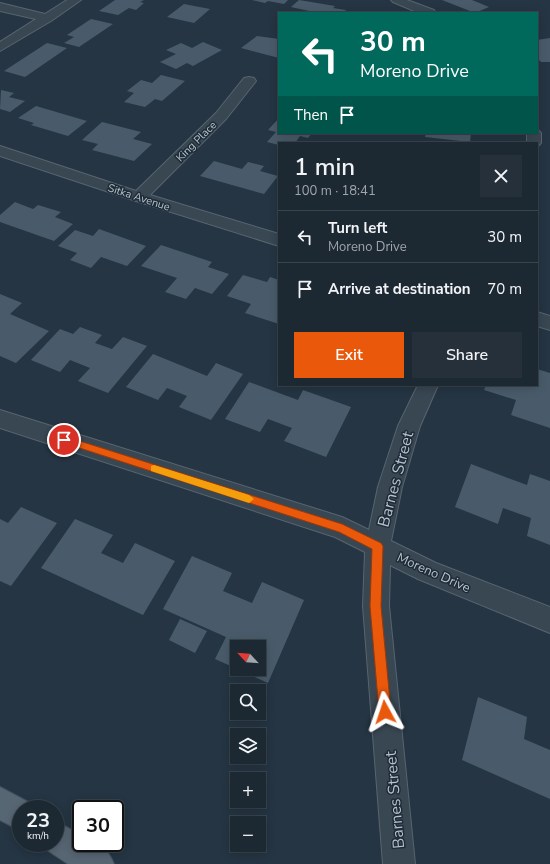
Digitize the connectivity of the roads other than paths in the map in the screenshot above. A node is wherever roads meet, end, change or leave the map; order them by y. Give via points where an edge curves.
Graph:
1 (75, 0) edge
2 (397, 0) edge
3 (0, 7) edge
4 (427, 12) edge
5 (47, 18) junction
6 (0, 48) edge
7 (249, 81) dead end
8 (0, 150) edge
9 (139, 197) junction
10 (278, 240) edge
11 (538, 319) edge
12 (550, 323) edge
13 (428, 386) edge
14 (0, 419) edge
15 (378, 546) junction
16 (550, 620) edge
17 (0, 802) edge
18 (12, 809) edge
19 (64, 843) edge
20 (98, 864) edge
21 (400, 864) edge

1 - 5 street
2 - 4 street
3 - 5 street
5 - 6 street
7 - 9 street, King Place via 221,116
8 - 9 street, Sitka Avenue
9 - 10 street, Sitka Avenue
11 - 12 street
13 - 15 street, Barnes Street via 406,434 390,487
14 - 15 street, Moreno Drive via 342,528
15 - 16 street, Moreno Drive via 427,571
15 - 21 street, Barnes Street via 376,606
17 - 18 main road
19 - 20 main road

